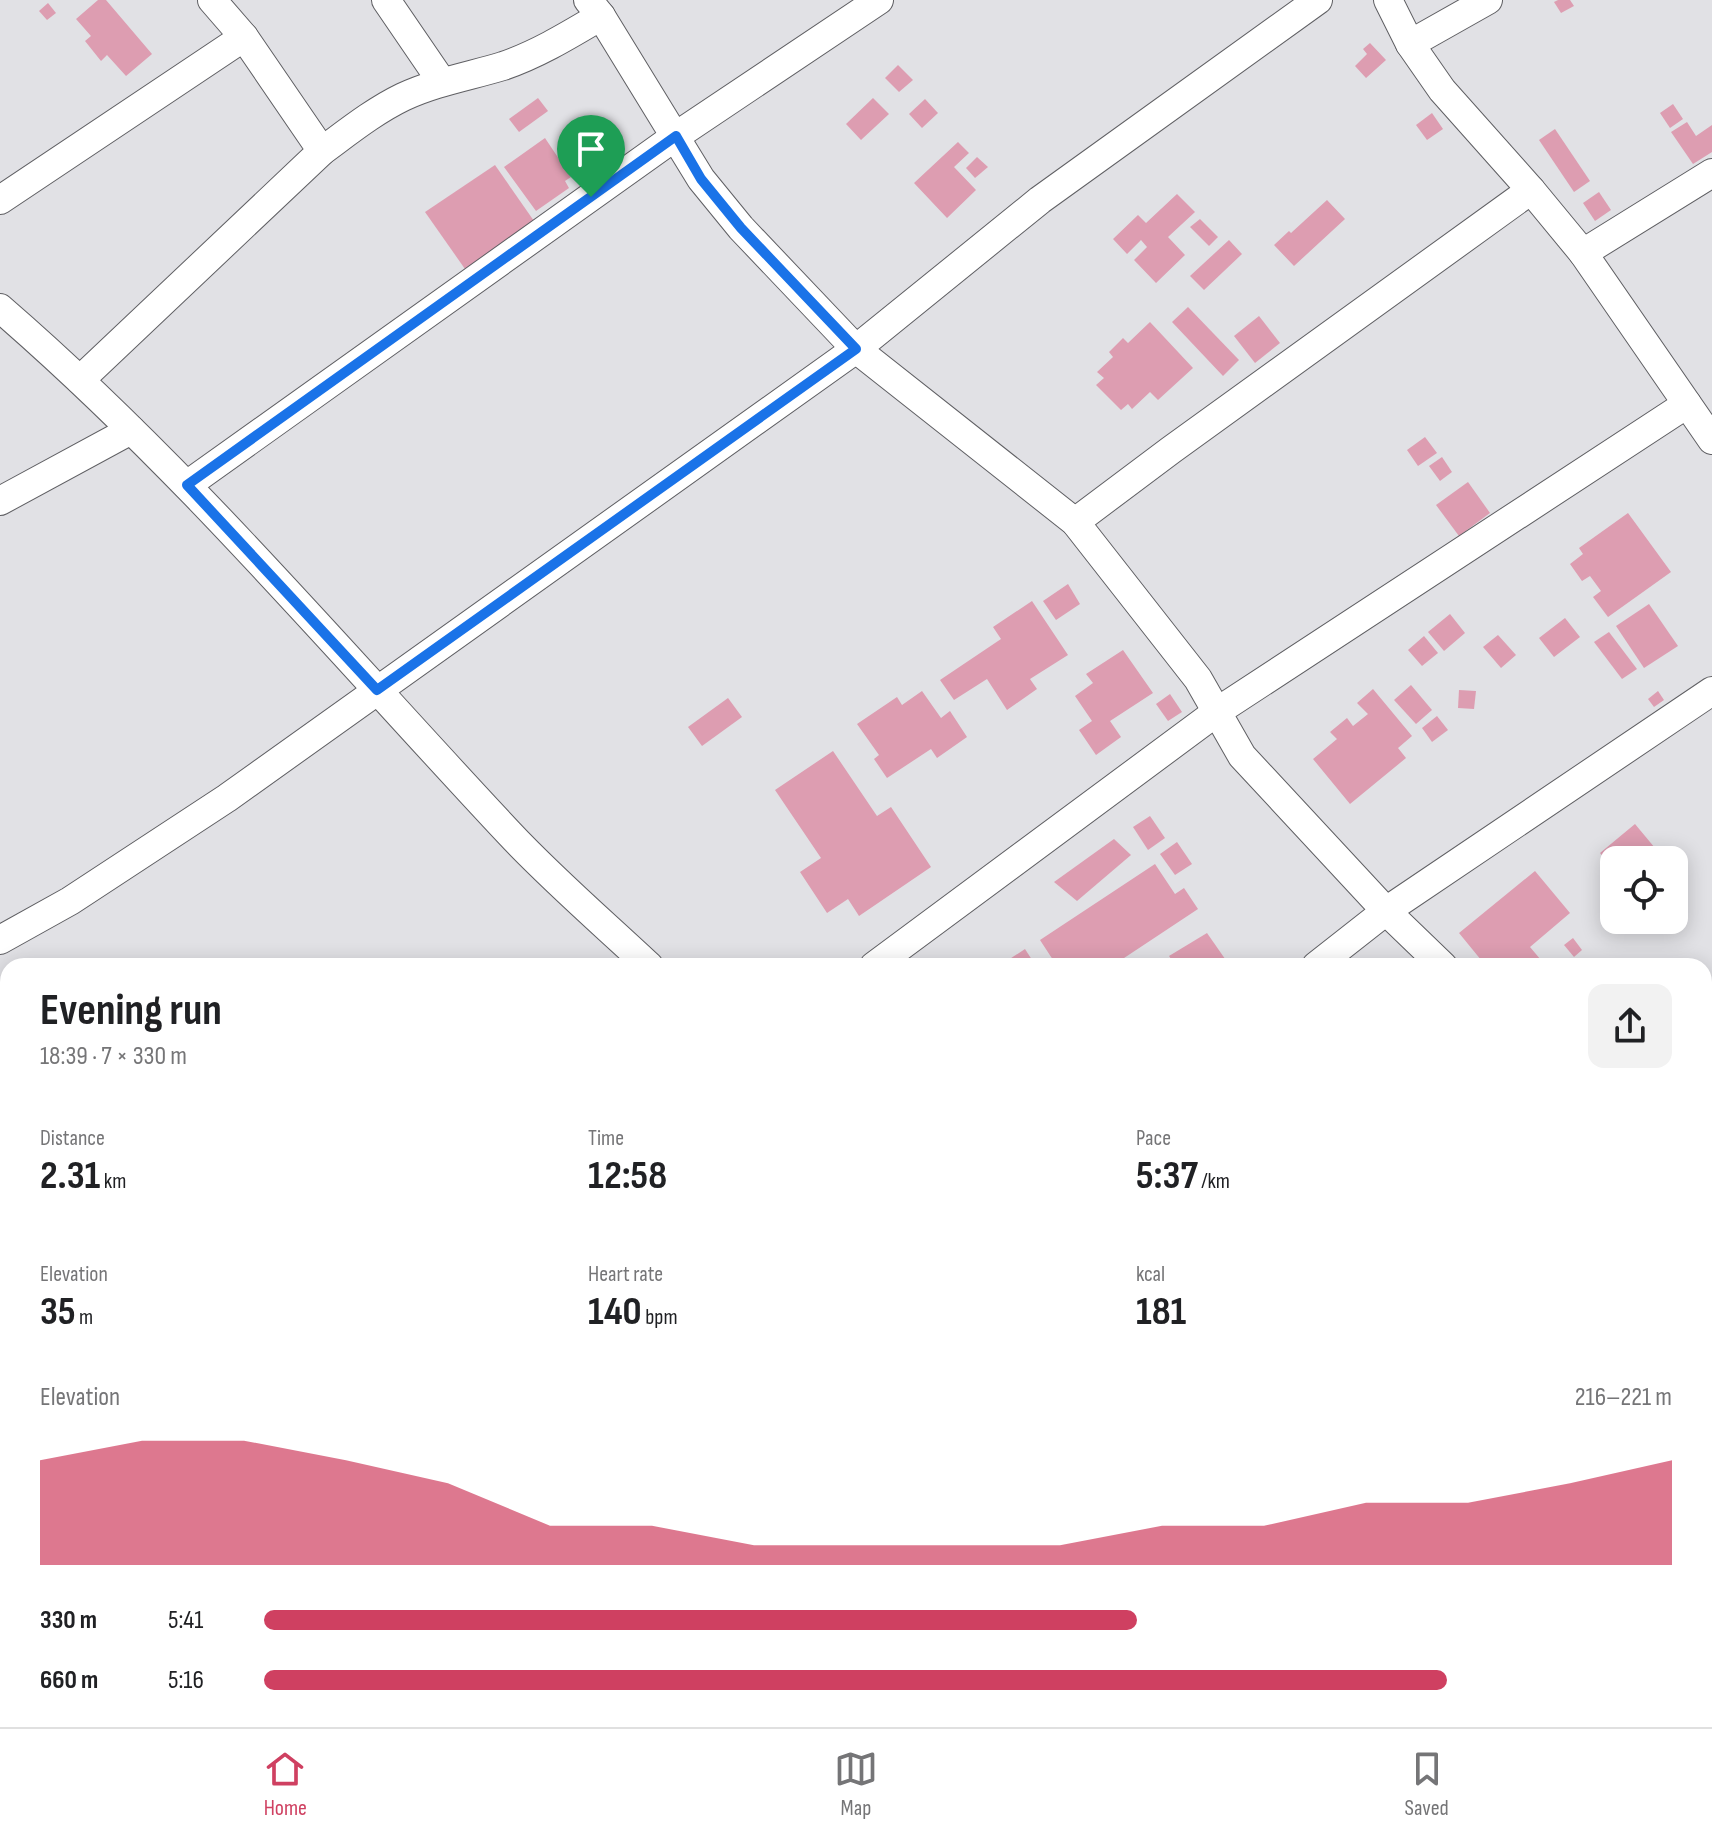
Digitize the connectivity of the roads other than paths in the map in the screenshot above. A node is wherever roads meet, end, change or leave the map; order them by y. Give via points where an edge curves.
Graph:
1 (212, 0) edge
2 (386, 0) edge
3 (879, 0) edge
4 (1318, 0) edge
5 (1388, 0) edge
6 (1488, 0) edge
7 (595, 8) edge
8 (846, 9) edge
9 (244, 37) junction
10 (1410, 44) junction
11 (442, 82) junction
12 (676, 136) junction
13 (322, 151) junction
14 (1712, 173) edge
15 (1531, 190) junction
16 (0, 200) edge
17 (1583, 253) junction
18 (0, 308) edge
19 (856, 349) junction
20 (80, 380) junction
21 (1687, 404) junction
22 (131, 430) junction
23 (1712, 440) edge
24 (187, 485) junction
25 (0, 501) edge
26 (1075, 522) junction
27 (377, 690) junction
28 (1712, 691) edge
29 (1218, 711) junction
30 (1386, 911) junction
31 (0, 940) edge
32 (641, 958) edge
33 (885, 958) edge
34 (1326, 958) edge
35 (1435, 958) edge

1 - 9 street
2 - 11 street
3 - 8 street
4 - 19 street via 1040,200
5 - 10 street
6 - 10 street
7 - 11 street via 547,48
7 - 12 street
8 - 12 street
9 - 13 street
9 - 16 street
10 - 15 street via 1442,90
11 - 13 street via 386,106
12 - 19 street via 701,179 741,228
12 - 24 street
13 - 20 street
14 - 17 street
15 - 17 street
15 - 26 street
17 - 21 street
18 - 20 street
19 - 26 street
19 - 27 street
20 - 22 street
21 - 23 street
21 - 29 street
22 - 24 street
22 - 25 street
24 - 27 street
26 - 29 street
27 - 31 street via 227,798 70,901
27 - 32 street via 511,836
28 - 30 street
29 - 30 street via 1242,756
29 - 33 street
30 - 34 street
30 - 35 street

